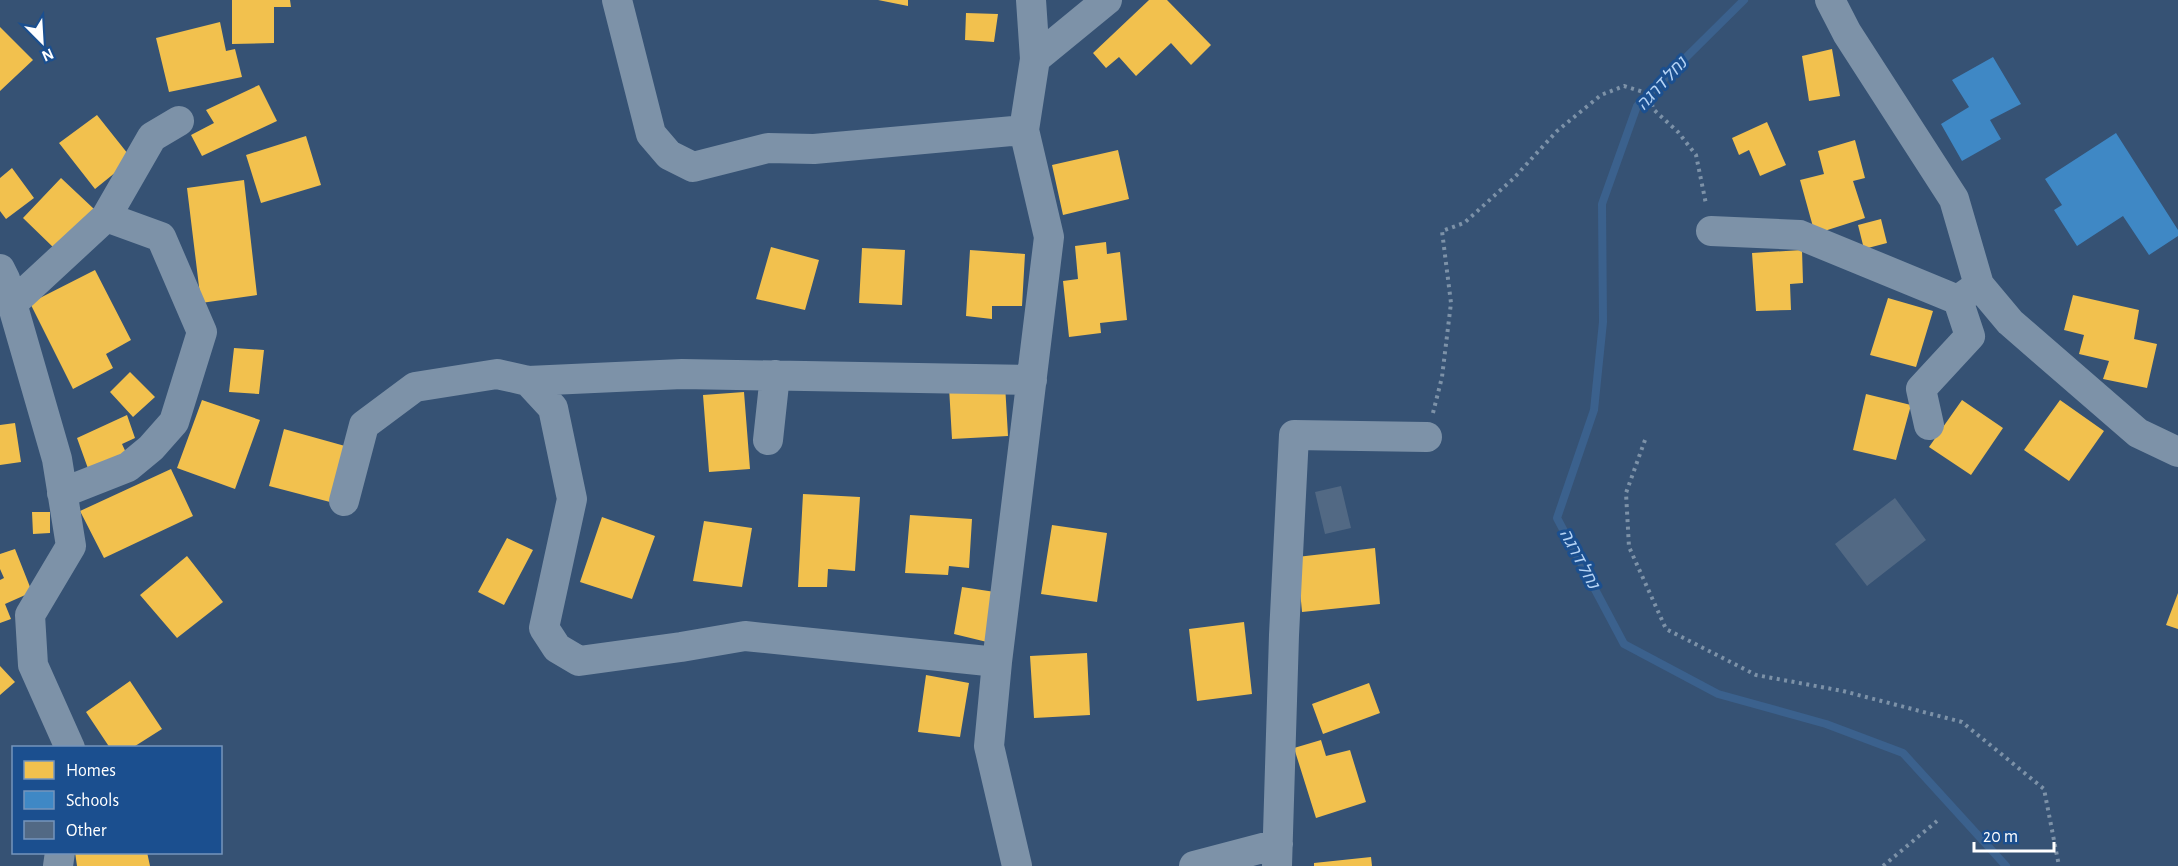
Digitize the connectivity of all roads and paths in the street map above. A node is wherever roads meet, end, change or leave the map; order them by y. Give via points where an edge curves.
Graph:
1 (617, 0) edge
2 (1031, 0) edge
3 (1107, 0) edge
4 (1830, 0) edge
5 (1035, 59) junction
6 (179, 121) dead end
7 (1024, 130) junction
8 (106, 217) junction
9 (1711, 231) joint
10 (0, 269) edge
11 (1968, 293) junction
12 (12, 304) junction
13 (0, 338) edge
14 (775, 375) junction
15 (1032, 380) junction
16 (528, 381) junction
17 (1929, 425) dead end
18 (1428, 437) joint
19 (768, 440) dead end
20 (1645, 440) dead end
21 (2178, 452) edge
22 (57, 459) junction
23 (62, 493) junction
24 (344, 501) dead end
25 (997, 662) junction
26 (70, 746) edge
27 (1937, 821) dead end
28 (1278, 855) edge
29 (1017, 866) edge
30 (1194, 866) edge
31 (1883, 866) edge
32 (2059, 866) edge

1 - 7 street via 651,134 669,155 693,167 768,148 814,148
2 - 5 street
3 - 5 street
4 - 11 street via 1847,33 1954,199
5 - 7 street
6 - 8 street via 152,137
7 - 15 street via 1049,237
8 - 12 street
8 - 23 street via 161,237 202,332 174,422 152,448 128,467
9 - 11 street via 1800,235
9 - 18 path via 1696,155 1653,109 1650,94 1624,86 1601,95 1557,131 1513,179 1464,223 1442,231 1450,303 1442,377
10 - 12 street
11 - 17 street via 1970,336 1922,389
11 - 21 street via 2010,322 2138,433
12 - 22 street
13 - 22 street via 11,361 31,436
14 - 15 street
14 - 16 street via 682,374
14 - 19 street
15 - 25 street
16 - 24 street via 497,374 415,387 364,425
16 - 25 street via 553,408 572,499 544,628 557,648 579,660 746,636
18 - 28 street via 1294,435
20 - 32 path via 1626,493 1629,548 1666,629 1756,675 1843,691 1962,722 2044,789
22 - 23 street
23 - 26 street via 71,546 30,615 33,665
25 - 29 street via 989,746
27 - 31 path
28 - 30 street

